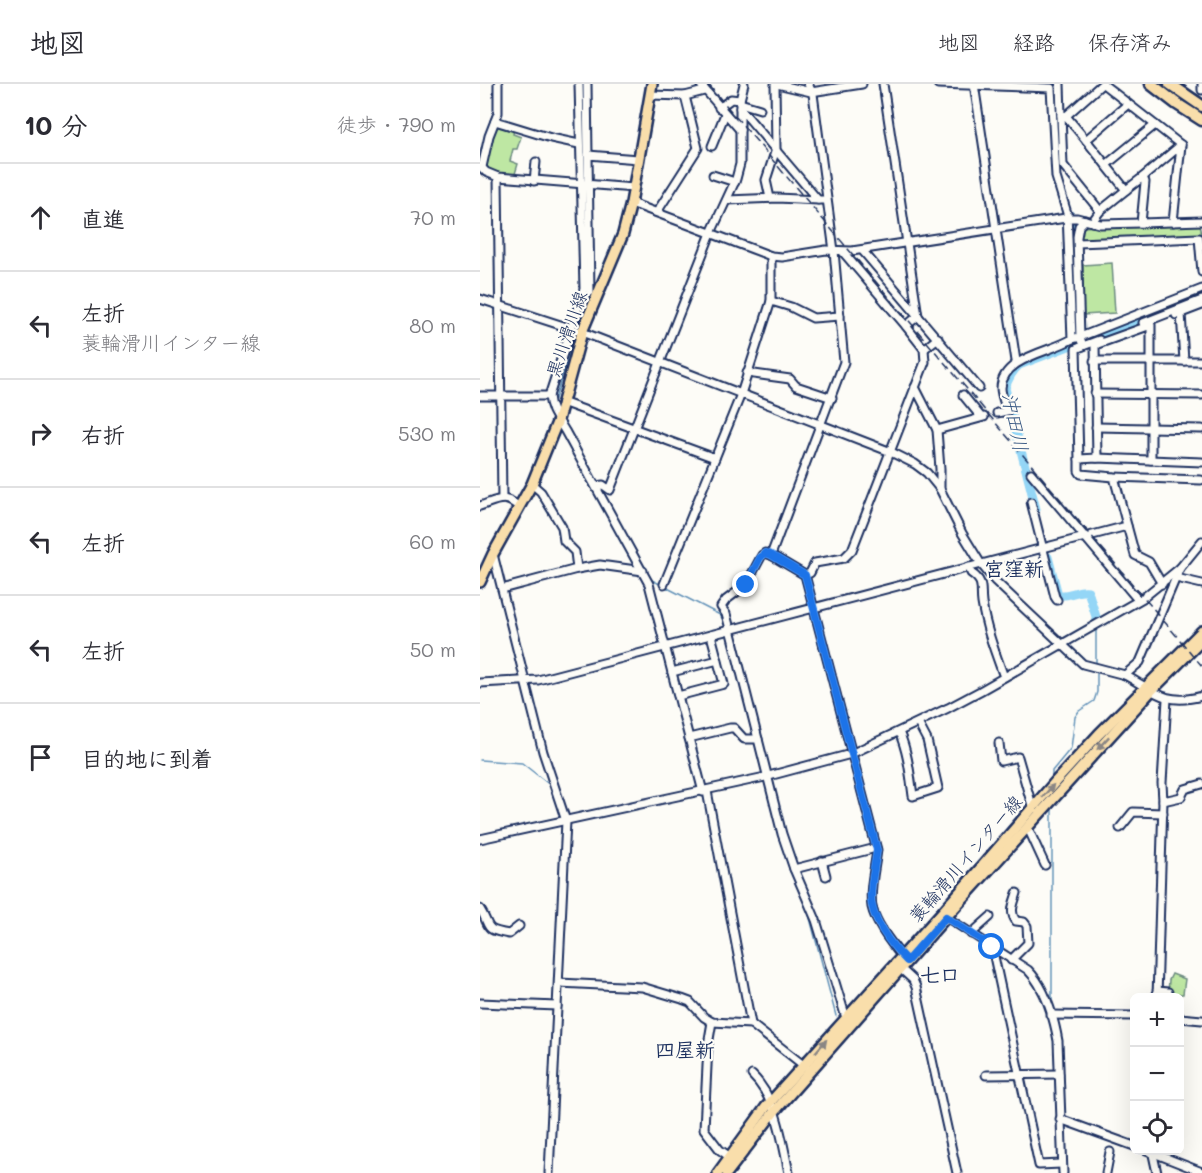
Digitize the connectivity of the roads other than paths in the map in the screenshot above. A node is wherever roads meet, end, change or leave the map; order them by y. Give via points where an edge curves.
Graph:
1 (498, 84) edge
2 (579, 84) edge
3 (587, 84) edge
4 (652, 84) edge
5 (744, 84) edge
6 (776, 84) edge
7 (862, 84) edge
8 (883, 84) edge
9 (938, 84) edge
10 (1060, 84) edge
11 (1102, 84) edge
12 (1151, 84) edge
13 (1170, 84) edge
14 (1202, 84) edge
15 (974, 85) edge
16 (1051, 86) edge
17 (702, 87) edge
18 (809, 88) edge
19 (1202, 90) edge
20 (650, 95) junction
21 (685, 96) junction
22 (740, 104) junction
23 (1128, 104) junction
24 (1202, 106) edge
25 (719, 108) junction
26 (760, 109) dead end
27 (725, 114) junction
28 (1063, 116) junction
29 (1202, 120) edge
30 (495, 121) junction
31 (1155, 125) junction
32 (740, 130) junction
33 (1086, 140) junction
34 (579, 144) junction
35 (1181, 145) junction
36 (712, 146) dead end
37 (776, 149) junction
38 (588, 155) junction
39 (638, 159) junction
40 (536, 162) dead end
41 (1106, 165) junction
42 (481, 166) edge
43 (713, 175) dead end
44 (498, 177) junction
45 (1143, 177) junction
46 (534, 181) junction
47 (735, 182) junction
48 (580, 184) junction
49 (589, 185) junction
50 (634, 189) junction
51 (1126, 190) junction
52 (770, 198) junction
53 (727, 200) junction
54 (822, 200) junction
55 (631, 202) junction
56 (1100, 211) junction
57 (657, 212) junction
58 (1066, 218) junction
59 (1089, 221) junction
60 (1202, 221) edge
61 (1173, 222) junction
62 (1141, 223) junction
63 (997, 230) junction
64 (711, 233) junction
65 (1201, 238) edge
66 (909, 243) junction
67 (1078, 243) junction
68 (861, 250) junction
69 (834, 251) junction
70 (843, 252) junction
71 (771, 256) junction
72 (1202, 272) edge
73 (1202, 289) edge
74 (590, 292) dead end
75 (480, 299) edge
76 (1202, 300) edge
77 (771, 301) junction
78 (500, 304) junction
79 (1202, 305) edge
80 (1181, 313) junction
81 (840, 316) junction
82 (918, 316) junction
83 (1076, 318) junction
84 (1151, 325) junction
85 (906, 326) junction
86 (571, 328) junction
87 (582, 332) junction
88 (938, 338) junction
89 (1076, 338) junction
90 (1083, 346) junction
91 (924, 349) junction
92 (1017, 361) junction
93 (1094, 361) junction
94 (1152, 361) junction
95 (1184, 361) junction
96 (1202, 361) edge
97 (661, 363) junction
98 (747, 373) junction
99 (915, 387) junction
100 (979, 388) dead end
101 (741, 394) junction
102 (1095, 394) junction
103 (1152, 394) junction
104 (963, 395) dead end
105 (1202, 395) edge
106 (480, 396) edge
107 (502, 396) junction
108 (549, 396) junction
109 (832, 398) junction
110 (562, 402) junction
111 (997, 413) dead end
112 (558, 420) junction
113 (821, 425) junction
114 (1096, 427) junction
115 (1152, 428) junction
116 (635, 429) junction
117 (1202, 429) edge
118 (937, 430) junction
119 (891, 452) junction
120 (715, 458) junction
121 (1097, 458) junction
122 (1079, 459) junction
123 (1152, 460) junction
124 (1202, 462) edge
125 (1031, 473) dead end
126 (1114, 477) junction
127 (1202, 479) edge
128 (532, 484) junction
129 (596, 486) junction
130 (940, 489) junction
131 (502, 499) junction
132 (1031, 502) dead end
133 (480, 506) edge
134 (519, 507) junction
135 (1127, 526) junction
136 (1084, 537) junction
137 (1202, 541) edge
138 (1042, 548) junction
139 (493, 554) junction
140 (771, 555) junction
141 (981, 564) junction
142 (969, 567) junction
143 (1180, 568) junction
144 (577, 569) junction
145 (643, 572) junction
146 (805, 575) junction
147 (1176, 578) junction
148 (480, 582) edge
149 (664, 584) dead end
150 (1162, 584) junction
151 (1202, 584) edge
152 (502, 589) junction
153 (1058, 600) dead end
154 (1138, 600) junction
155 (814, 608) junction
156 (730, 629) junction
157 (1202, 631) edge
158 (711, 635) junction
159 (1202, 640) edge
160 (1062, 645) junction
161 (665, 646) junction
162 (717, 660) junction
163 (672, 672) junction
164 (1125, 675) junction
165 (1004, 677) junction
166 (526, 682) junction
167 (480, 683) edge
168 (1149, 689) junction
169 (678, 696) junction
170 (1202, 696) edge
171 (1167, 699) junction
172 (918, 723) junction
173 (899, 732) junction
174 (689, 738) junction
175 (758, 739) junction
176 (999, 743) dead end
177 (851, 753) junction
178 (769, 776) junction
179 (1202, 784) edge
180 (705, 791) junction
181 (1163, 801) junction
182 (1035, 813) junction
183 (1163, 813) junction
184 (566, 821) junction
185 (1028, 828) junction
186 (1120, 828) dead end
187 (480, 839) edge
188 (876, 848) junction
189 (822, 861) junction
190 (1045, 864) dead end
191 (794, 869) junction
192 (826, 876) dead end
193 (1017, 893) dead end
194 (480, 909) edge
195 (946, 917) junction
196 (990, 917) dead end
197 (519, 926) dead end
198 (971, 934) junction
199 (992, 947) junction
200 (1011, 960) junction
201 (903, 962) junction
202 (559, 983) junction
203 (1168, 992) dead end
204 (1157, 993) edge
205 (1162, 993) edge
206 (480, 1003) edge
207 (557, 1006) junction
208 (1051, 1015) junction
209 (1130, 1016) edge
210 (846, 1018) junction
211 (1184, 1018) edge
212 (1202, 1020) edge
213 (712, 1022) junction
214 (751, 1024) junction
215 (808, 1069) junction
216 (752, 1074) dead end
217 (1018, 1074) junction
218 (1059, 1074) junction
219 (986, 1075) dead end
220 (772, 1108) junction
221 (1060, 1119) junction
222 (1130, 1145) edge
223 (1110, 1152) dead end
224 (1151, 1155) edge
225 (1160, 1155) edge
226 (733, 1159) junction
227 (1061, 1164) junction
228 (1202, 1172) edge
229 (549, 1173) edge
230 (718, 1173) edge
231 (727, 1173) edge
232 (789, 1173) edge
233 (957, 1173) edge
234 (1063, 1173) edge
235 (1106, 1173) edge
236 (1157, 1173) edge

1 - 30 street
2 - 34 street
3 - 38 street
4 - 20 main road, 黒川滑川線
5 - 22 street
6 - 18 street
6 - 37 street
7 - 18 street
8 - 66 street
9 - 15 street
10 - 28 street
11 - 23 street
11 - 28 street
12 - 29 highway
13 - 24 highway
14 - 19 street
15 - 16 street
15 - 63 street
16 - 58 street via 1056,177
17 - 21 street
17 - 25 street
18 - 54 street via 813,94
20 - 21 street
20 - 39 main road, 黒川滑川線
21 - 57 street via 698,148
22 - 25 street via 731,99
22 - 26 street
22 - 32 street
22 - 37 street
23 - 31 street
23 - 33 street
25 - 27 street
27 - 32 street
27 - 36 street
28 - 33 street
28 - 56 street via 1063,165
30 - 34 street
30 - 42 street
31 - 35 street
31 - 41 street
32 - 47 street via 740,164
33 - 41 street
34 - 48 street
35 - 45 street
35 - 61 street
37 - 52 street via 766,180
37 - 54 street
38 - 39 street
38 - 49 street
39 - 50 main road, 黒川滑川線
40 - 46 street
41 - 51 street
42 - 44 street
43 - 47 street
44 - 46 street
44 - 78 street
45 - 51 street
45 - 62 street
46 - 48 street
47 - 53 street
48 - 49 street
48 - 86 street via 584,290
49 - 50 street
49 - 74 street
50 - 55 main road, 黒川滑川線
51 - 56 street
52 - 53 street
52 - 54 street
53 - 64 street
54 - 69 street
55 - 57 street
55 - 87 main road, 黒川滑川線 via 614,257
56 - 59 street
57 - 64 street
58 - 59 street
58 - 63 street
58 - 83 street
59 - 62 street
59 - 67 street via 1079,226
60 - 61 street
61 - 62 street
63 - 66 street
63 - 92 street
64 - 71 street
64 - 97 street
65 - 67 street
65 - 72 street
66 - 68 street
66 - 82 street
67 - 83 street
68 - 70 street
68 - 82 street
69 - 70 street
69 - 71 street
69 - 81 street
70 - 85 street
71 - 77 street
73 - 89 street
75 - 78 street
76 - 90 street
77 - 81 street via 813,318
77 - 98 street
78 - 86 street
78 - 107 street
79 - 80 street
80 - 84 street
80 - 95 street
81 - 109 street via 844,362
82 - 85 street
82 - 88 street
83 - 89 street
84 - 93 street via 1095,345
84 - 94 street
85 - 91 street
86 - 87 street
86 - 108 street
87 - 97 street
87 - 110 main road, 黒川滑川線
88 - 91 street
88 - 100 street
89 - 90 street
89 - 92 street
90 - 122 street via 1076,349
91 - 99 street via 925,362
92 - 111 street via 1001,387 1007,411
93 - 94 street
93 - 102 street
94 - 95 street
94 - 103 street
95 - 96 street
97 - 101 street
97 - 116 street
98 - 101 street
98 - 109 street via 790,379 796,386
99 - 118 street
99 - 119 street
101 - 113 street
101 - 120 street
102 - 103 street
102 - 114 street
103 - 105 street
103 - 115 street
104 - 118 street via 982,417
106 - 107 street
107 - 108 street
107 - 131 street
108 - 112 street via 549,406
109 - 113 street
110 - 112 main road, 黒川滑川線
110 - 116 street
112 - 128 main road, 黒川滑川線
112 - 129 street
113 - 119 street
113 - 140 street
114 - 115 street
114 - 121 street
115 - 117 street
115 - 123 street
116 - 120 street
116 - 129 street via 610,490
118 - 130 street
119 - 130 street via 927,473
119 - 146 street via 849,554 815,563
120 - 149 street
121 - 122 street
121 - 123 street
122 - 126 street via 1081,474
123 - 124 street
125 - 136 street
126 - 127 street
126 - 135 street
128 - 134 main road, 黒川滑川線
128 - 144 street via 562,526 564,541 575,552
129 - 145 street
130 - 141 street
131 - 133 street
131 - 134 street via 509,498
132 - 138 street
134 - 139 main road, 黒川滑川線
135 - 136 street
135 - 150 street via 1135,555 1149,562
136 - 138 street
136 - 154 street
137 - 143 street
138 - 141 street
138 - 153 street
139 - 148 main road, 黒川滑川線
139 - 152 street
140 - 146 street
140 - 156 street via 762,555 746,585 721,607
141 - 142 street
141 - 160 street
142 - 155 street
142 - 165 street via 981,582 986,631
143 - 147 street
143 - 150 street
144 - 145 street via 605,565
144 - 152 street
145 - 161 street
146 - 155 street
147 - 151 street
147 - 164 street via 1140,662
150 - 154 street
152 - 166 street
154 - 160 street
155 - 156 street
155 - 177 street
156 - 158 street
156 - 175 street
157 - 168 main road, 蓑輪滑川インター線
158 - 161 street
158 - 162 street
159 - 168 main road, 蓑輪滑川インター線
160 - 164 street via 1096,669
160 - 165 street
161 - 163 street
161 - 166 street
162 - 163 street
162 - 169 street via 724,684
163 - 169 street
164 - 168 street
165 - 172 street
166 - 167 street
166 - 184 street via 543,752
168 - 171 street
168 - 182 main road, 蓑輪滑川インター線
169 - 174 street
170 - 171 street via 1179,701
171 - 181 street
172 - 173 street
172 - 173 street via 927,740 938,788 913,796 909,763
173 - 177 street
174 - 175 street via 734,728 744,739
174 - 180 street
175 - 178 street
176 - 182 street via 1001,761 1018,758
177 - 178 street
177 - 188 street
178 - 180 street
178 - 191 street
179 - 181 street via 1185,789 1181,797
180 - 184 street
180 - 214 street
181 - 183 street
182 - 185 main road, 蓑輪滑川インター線
182 - 201 main road, 蓑輪滑川インター線
183 - 186 street via 1133,812
183 - 204 street
184 - 187 street
184 - 202 street
185 - 190 street
185 - 195 main road, 蓑輪滑川インター線
188 - 189 street
188 - 201 street via 872,909
189 - 191 street
189 - 192 street
191 - 210 street via 816,920
193 - 200 street via 1013,917 1027,926 1028,943
194 - 197 street via 488,928 494,932 509,934
195 - 198 street
195 - 201 main road, 蓑輪滑川インター線
196 - 198 street
198 - 199 street
199 - 200 street
199 - 217 street
200 - 208 street via 1032,975
201 - 210 main road, 蓑輪滑川インター線
201 - 215 main road, 蓑輪滑川インター線
201 - 233 street via 916,987
202 - 207 street
202 - 213 street via 642,987 690,1002
203 - 205 street
206 - 207 street
207 - 229 street
208 - 209 street
208 - 218 street via 1058,1041
215 -> 210 main road, 蓑輪滑川インター線
211 - 212 street
213 - 214 street
213 - 226 street via 704,1129 720,1150
214 - 215 street
215 - 220 main road, 蓑輪滑川インター線
216 - 220 street via 762,1084
217 - 218 street
217 - 219 street
217 - 227 street via 1039,1165
218 - 221 street
220 - 226 main road, 蓑輪滑川インター線
220 - 232 street
221 - 222 street
221 - 227 street
223 - 235 street
224 - 236 street
225 - 228 street
226 - 230 main road, 蓑輪滑川インター線
226 - 231 main road, 蓑輪滑川インター線
227 - 234 street

